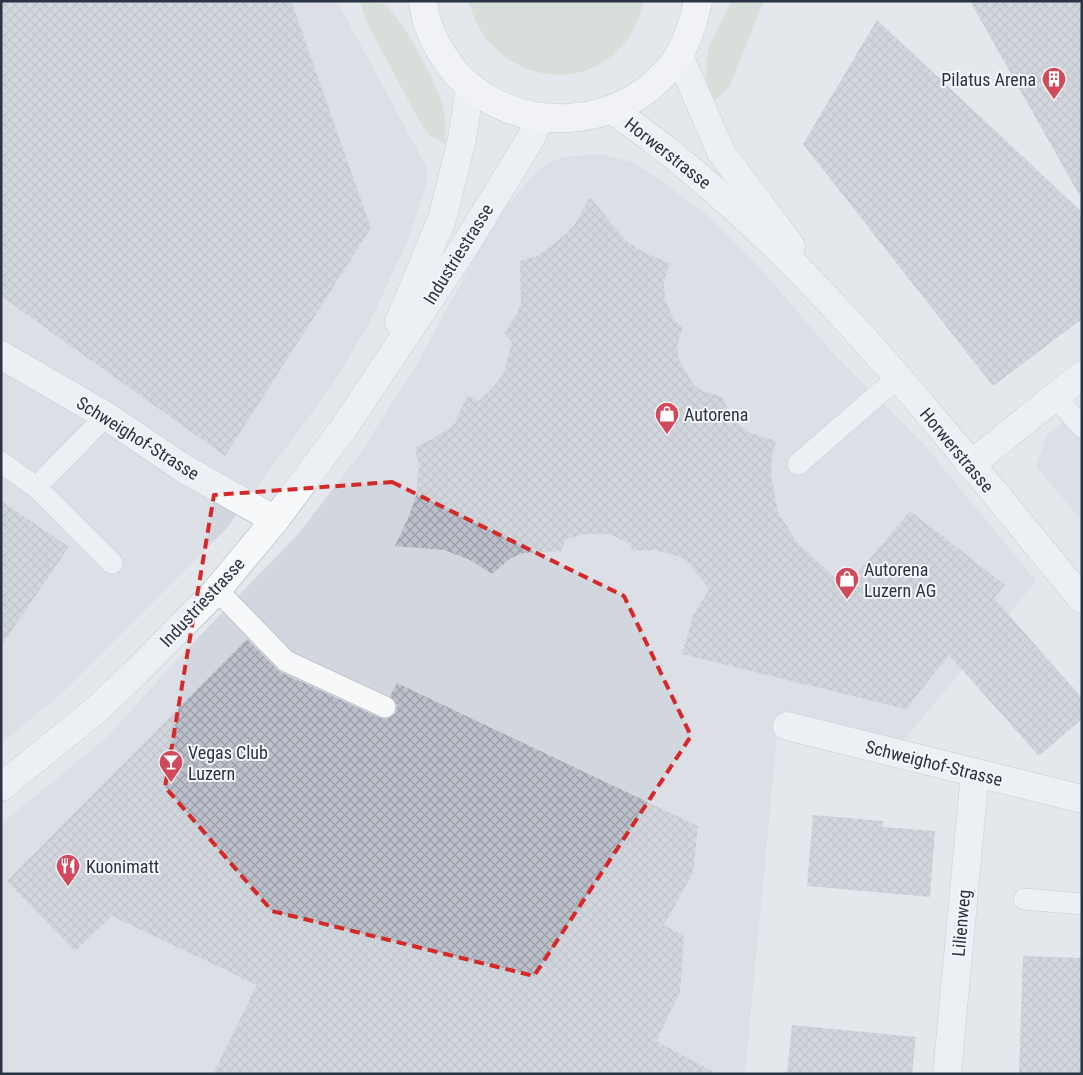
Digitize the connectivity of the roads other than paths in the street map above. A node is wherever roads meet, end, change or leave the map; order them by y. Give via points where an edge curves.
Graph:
1 (421, 3) edge
2 (701, 8) edge
3 (679, 55) junction
4 (470, 87) junction
5 (612, 110) junction
6 (540, 118) junction
7 (832, 302) junction
8 (1, 355) edge
9 (1082, 374) edge
10 (897, 378) junction
11 (370, 387) junction
12 (1055, 396) junction
13 (106, 416) junction
14 (1082, 427) edge
15 (1, 462) edge
16 (798, 464) dead end
17 (970, 465) junction
18 (36, 486) junction
19 (275, 520) junction
20 (112, 563) dead end
21 (217, 590) junction
22 (1082, 599) edge
23 (385, 707) dead end
24 (787, 726) dead end
25 (975, 773) junction
26 (1, 787) edge
27 (1082, 799) edge
28 (1024, 899) dead end
29 (1082, 904) edge
30 (948, 1074) edge

1 - 4 main road via 440,50
2 - 3 main road
3 - 5 main road via 638,97
3 - 7 street, Horwerstrasse via 721,152
4 - 6 main road via 503,108
4 - 11 street, Industriestrasse via 462,139 442,219
5 - 6 main road via 576,119
5 - 7 street, Horwerstrasse via 711,185
6 - 11 street, Industriestrasse via 463,249
7 - 10 street, Horwerstrasse
8 - 13 street, Schweighof-Strasse
9 - 12 street
10 - 16 lane
10 - 17 street, Horwerstrasse
11 - 19 street, Industriestrasse
12 - 14 lane
12 - 17 street
13 - 18 lane
13 - 19 street, Schweighof-Strasse via 183,468
15 - 18 lane
17 - 22 street, Horwerstrasse
18 - 20 lane
19 - 21 street, Industriestrasse
21 - 23 lane via 286,661
21 - 26 street, Industriestrasse via 96,710
24 - 25 street, Schweighof-Strasse
25 - 27 street, Schweighof-Strasse
25 - 30 street, Lilienweg
28 - 29 lane

